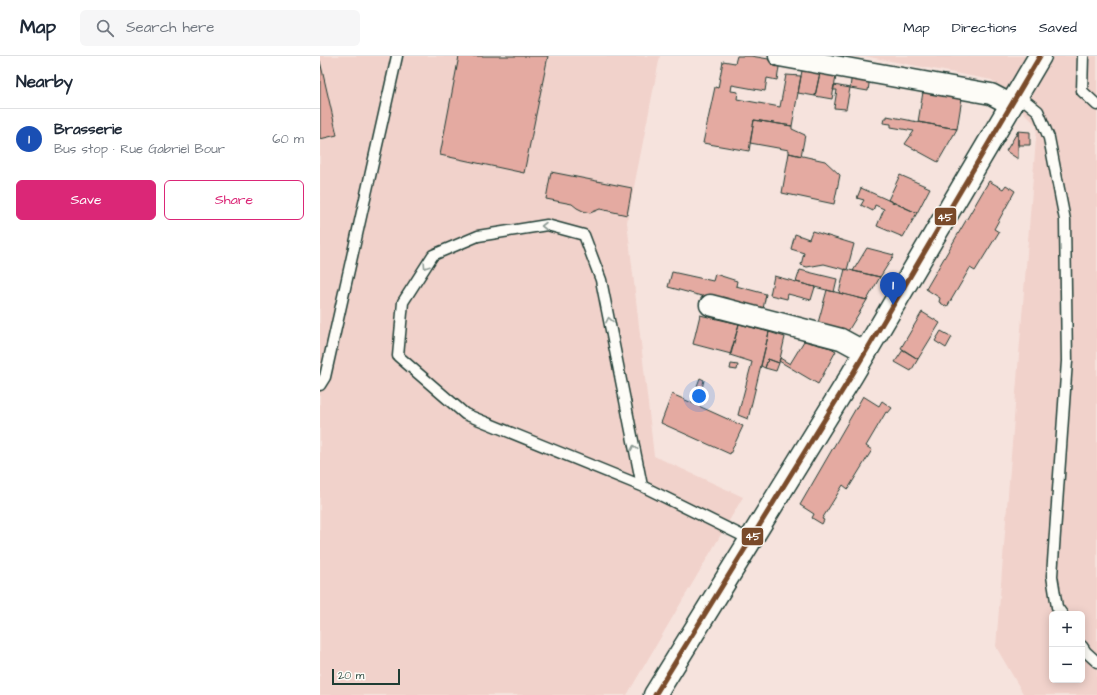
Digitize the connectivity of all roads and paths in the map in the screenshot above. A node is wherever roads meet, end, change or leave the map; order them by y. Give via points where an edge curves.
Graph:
1 (397, 56) edge
2 (779, 56) edge
3 (1040, 56) edge
4 (1084, 56) edge
5 (1015, 100) junction
6 (1097, 105) edge
7 (710, 305) dead end
8 (865, 352) junction
9 (320, 385) edge
10 (642, 486) junction
11 (751, 540) junction
12 (1060, 611) edge
13 (1083, 647) edge
14 (1097, 662) edge
15 (655, 695) edge

1 - 9 lane via 325,377
2 - 5 street
3 - 5 main road
4 - 6 lane via 1082,91
5 - 8 main road
5 - 12 lane via 1038,112 1049,138 1065,220 1067,361 1052,576
7 - 8 street via 841,338
8 - 11 main road
10 -> 10 lane via 601,280 584,235 547,225 478,236 433,255 403,302 398,356 465,414
10 - 11 lane
11 - 15 main road
13 - 14 lane

